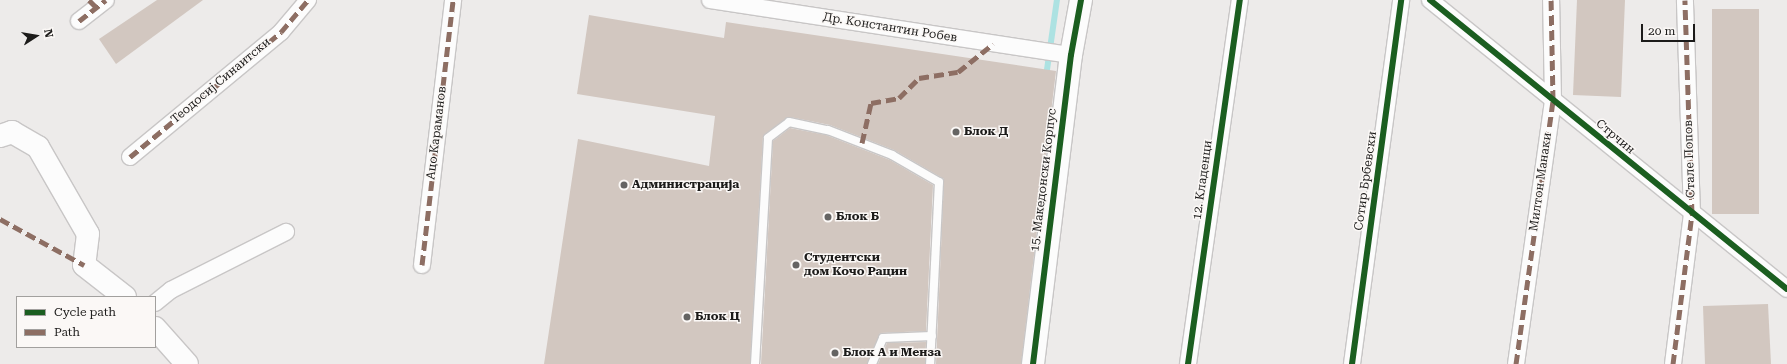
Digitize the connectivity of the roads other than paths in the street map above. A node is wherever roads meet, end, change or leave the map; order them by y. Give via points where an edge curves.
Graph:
1 (308, 0) edge
2 (453, 0) edge
3 (710, 0) edge
4 (1081, 0) edge
5 (1240, 0) edge
6 (1401, 0) edge
7 (1430, 0) edge
8 (1551, 0) edge
9 (1685, 0) edge
10 (97, 2) edge
11 (79, 21) dead end
12 (1071, 55) junction
13 (1553, 100) junction
14 (0, 136) edge
15 (130, 157) dead end
16 (1692, 214) junction
17 (286, 232) dead end
18 (422, 265) dead end
19 (1787, 289) edge
20 (124, 296) edge
21 (156, 302) edge
22 (156, 329) edge
23 (932, 336) junction
24 (187, 364) edge
25 (755, 364) edge
26 (872, 364) edge
27 (930, 364) edge
28 (1033, 364) edge
29 (1188, 364) edge
30 (1352, 364) edge
31 (1516, 364) edge
32 (1673, 364) edge

1 - 15 street, Теодосиј Синаитски via 281,32
2 - 18 street, Ацо Караманов
3 - 12 street, Др. Константин Робев
4 - 12 street, 15. Македонски Корпус
5 - 29 street, 12. Кладенци
6 - 30 street, Сотир Брбевски
7 - 13 street, Стрчин
8 - 13 street, Милтон Манаки
9 - 16 street, Стале Попов
10 - 11 street
12 - 28 street, 15. Македонски Корпус
13 - 16 street, Стрчин
13 - 31 street, Милтон Манаки
14 - 20 street via 12,132 38,147 88,234 84,264
16 - 19 street, Стрчин
16 - 32 street, Стале Попов
17 - 21 street via 171,290
22 - 24 street
23 - 25 lane via 939,182 892,155 828,130 789,122 768,138
23 - 26 lane via 883,338
23 - 27 lane

